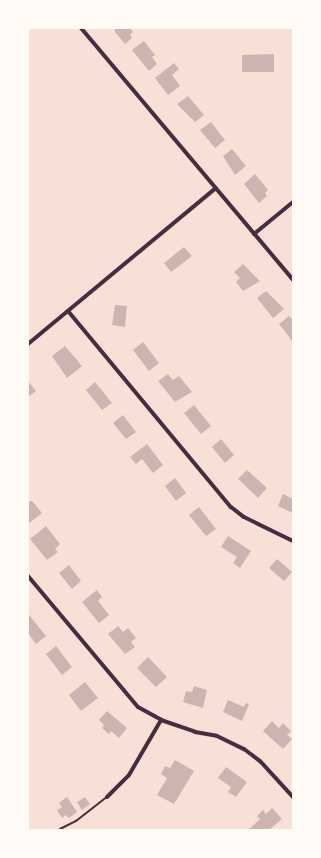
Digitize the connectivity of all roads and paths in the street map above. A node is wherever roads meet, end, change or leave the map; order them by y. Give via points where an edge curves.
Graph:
1 (82, 28) edge
2 (216, 188) junction
3 (293, 202) edge
4 (254, 234) junction
5 (293, 280) edge
6 (68, 311) junction
7 (28, 344) edge
8 (293, 542) edge
9 (28, 576) edge
10 (162, 720) junction
11 (107, 797) joint
12 (293, 797) edge
13 (60, 829) dead end

1 - 2 street
2 - 4 street
2 - 6 street
3 - 4 street
4 - 5 street
6 - 7 street
6 - 8 street via 231,507 244,517
9 - 10 street via 130,699 138,707
10 - 11 street via 129,775
10 - 12 street via 195,732 217,736 244,749 260,761
11 - 13 lane via 76,821

